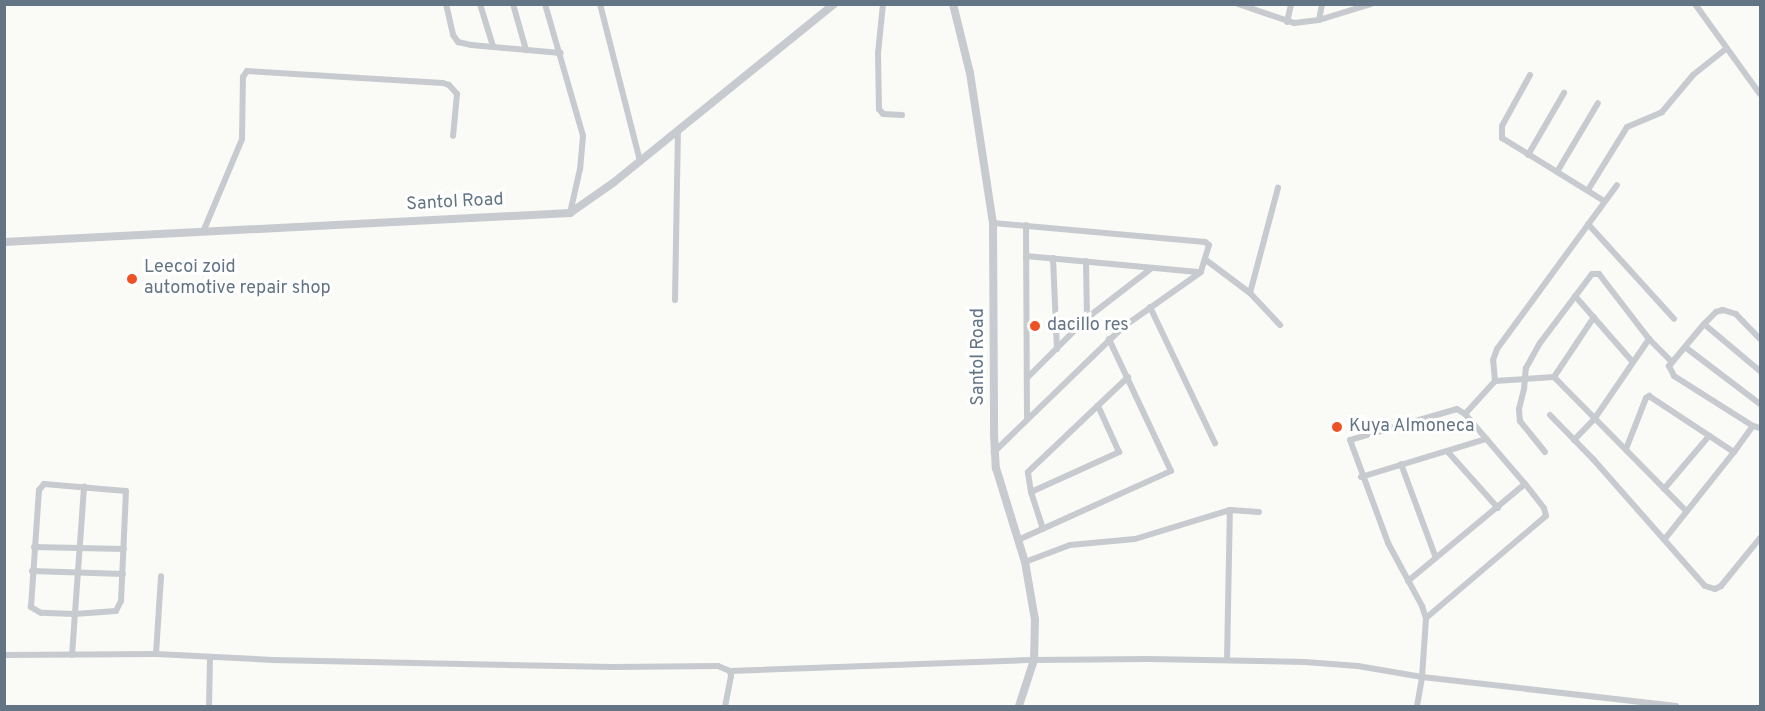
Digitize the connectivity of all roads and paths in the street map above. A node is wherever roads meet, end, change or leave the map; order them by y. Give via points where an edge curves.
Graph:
1 (446, 4) edge
2 (480, 4) edge
3 (513, 4) edge
4 (545, 4) edge
5 (600, 4) edge
6 (834, 4) edge
7 (883, 4) edge
8 (953, 4) edge
9 (1238, 4) edge
10 (1265, 4) edge
11 (1291, 4) edge
12 (1322, 4) edge
13 (1371, 4) edge
14 (1695, 4) edge
15 (1354, 7) edge
16 (1263, 14) junction
17 (1319, 20) junction
18 (1287, 22) junction
19 (493, 46) junction
20 (1727, 48) junction
21 (526, 50) junction
22 (561, 53) junction
23 (1530, 75) dead end
24 (1564, 93) dead end
25 (1761, 94) edge
26 (1598, 103) dead end
27 (902, 115) dead end
28 (678, 131) junction
29 (453, 136) dead end
30 (1528, 155) junction
31 (640, 161) junction
32 (1557, 172) junction
33 (1617, 185) dead end
34 (1278, 188) dead end
35 (1588, 190) junction
36 (1604, 201) junction
37 (570, 213) junction
38 (993, 223) junction
39 (1588, 224) junction
40 (1026, 225) junction
41 (203, 232) junction
42 (4, 242) edge
43 (1026, 256) junction
44 (1053, 258) junction
45 (1206, 260) junction
46 (1086, 261) junction
47 (1152, 268) junction
48 (1201, 272) junction
49 (1250, 294) junction
50 (1575, 296) junction
51 (675, 300) dead end
52 (1150, 307) junction
53 (1594, 317) junction
54 (1087, 318) junction
55 (1674, 319) dead end
56 (1704, 324) junction
57 (1280, 325) dead end
58 (1109, 339) junction
59 (1649, 339) junction
60 (1761, 339) edge
61 (1685, 347) junction
62 (1057, 349) junction
63 (1632, 361) junction
64 (1672, 362) junction
65 (1761, 371) edge
66 (1028, 376) junction
67 (1128, 377) junction
68 (1554, 378) junction
69 (1525, 379) junction
70 (1495, 381) junction
71 (1761, 404) edge
72 (1098, 406) junction
73 (1465, 414) junction
74 (1550, 415) dead end
75 (1595, 418) junction
76 (1027, 419) junction
77 (1753, 426) junction
78 (1761, 428) edge
79 (1709, 436) junction
80 (1486, 440) junction
81 (1574, 440) junction
82 (1215, 443) dead end
83 (1626, 449) junction
84 (994, 452) junction
85 (1448, 452) junction
86 (1545, 452) dead end
87 (1734, 452) junction
88 (1401, 464) junction
89 (1361, 477) junction
90 (1525, 484) junction
91 (84, 486) junction
92 (1664, 489) junction
93 (1031, 492) junction
94 (1498, 508) junction
95 (1230, 510) junction
96 (1259, 512) dead end
97 (1686, 512) junction
98 (1043, 529) junction
99 (1761, 538) edge
100 (1018, 540) junction
101 (1664, 540) junction
102 (34, 547) junction
103 (79, 548) junction
104 (124, 549) junction
105 (1436, 558) junction
106 (1025, 562) junction
107 (32, 571) junction
108 (77, 572) junction
109 (123, 574) junction
110 (161, 576) dead end
111 (1407, 581) junction
112 (74, 614) junction
113 (1426, 618) junction
114 (156, 654) junction
115 (4, 655) edge
116 (72, 655) junction
117 (210, 657) junction
118 (1034, 660) junction
119 (1227, 660) junction
120 (730, 671) junction
121 (1422, 677) junction
122 (209, 706) edge
123 (725, 706) edge
124 (1019, 706) edge
125 (1417, 706) edge
126 (1676, 706) edge

1 - 19 street via 455,39 471,45
2 - 19 street
3 - 21 street
4 - 22 street
5 - 31 street
6 - 28 street
7 - 27 street via 878,53 879,109 884,114
8 - 38 street, Santol Road via 970,73
9 - 16 street
10 - 16 street
11 - 18 street
12 - 17 street
13 - 15 street
14 - 20 street
15 - 17 street
16 - 18 street
17 - 18 street
19 - 21 street
20 - 25 street
20 - 35 street via 1693,75 1662,112 1627,127
21 - 22 street
22 - 37 street via 583,136
23 - 30 street via 1500,133 1504,141
24 - 30 street
26 - 32 street
28 - 31 street
28 - 51 street
29 - 41 street via 457,94 443,83 247,71 243,77 242,139
30 - 32 street
31 - 37 street
32 - 35 street
33 - 36 street
34 - 49 street
35 - 36 street
36 - 39 street
37 - 41 street, Santol Road
38 - 40 street
38 - 84 street, Santol Road
39 - 55 street
39 - 70 street via 1494,354
40 - 43 street
40 - 45 street via 1205,242 1209,245
41 - 42 street, Santol Road
43 - 44 street
43 - 66 street
44 - 46 street
44 - 62 street
45 - 48 street
45 - 49 street
46 - 47 street
46 - 54 street
47 - 48 street
47 - 54 street
48 - 52 street
49 - 57 street
50 - 53 street
50 - 59 street via 1597,273
50 - 69 street via 1536,349
52 - 58 street
52 - 82 street
53 - 63 street
53 - 68 street
54 - 62 street
56 - 60 street via 1716,312 1730,310
56 - 61 street
56 - 65 street
58 - 67 street
58 - 76 street
59 - 63 street
59 - 64 street
61 - 64 street
61 - 71 street
62 - 66 street
63 - 75 street
64 - 77 street via 1671,374
66 - 76 street
67 - 72 street
67 - 98 street via 1171,471
68 - 69 street
68 - 75 street
69 - 70 street
69 - 86 street via 1520,421
70 - 73 street
72 - 93 street via 1032,466 1028,472
72 - 93 street via 1119,452
73 - 80 street
73 - 89 street via 1452,409 1352,437
74 - 81 street
75 - 81 street
75 - 83 street
76 - 84 street
77 - 78 street
77 - 87 street
79 - 83 street via 1649,396
79 - 87 street
79 - 92 street
80 - 85 street
80 - 90 street
81 - 101 street
83 - 92 street
84 - 100 street, Santol Road
85 - 88 street
85 - 94 street
87 - 97 street
88 - 89 street
88 - 105 street
89 - 111 street
90 - 94 street
90 - 113 street via 1544,508 1544,519
91 - 102 street via 41,485
91 - 103 street
91 - 104 street via 126,491
92 - 97 street
93 - 98 street
94 - 105 street
95 - 96 street
95 - 106 street via 1135,539 1070,545
95 - 119 street
97 - 101 street
98 - 100 street
99 - 101 street via 1715,589 1705,586
100 - 106 street, Santol Road
102 - 103 street
102 - 107 street
103 - 104 street
103 - 108 street
104 - 109 street
105 - 111 street
106 - 118 street, Santol Road via 1035,620
107 - 108 street
107 - 112 street via 30,603 34,611
108 - 109 street
108 - 112 street
109 - 112 street via 121,602 116,611
110 - 114 street
111 - 113 street
112 - 116 street
113 - 121 street
114 - 116 street
114 - 117 street
115 - 116 street
117 - 120 street via 718,666
117 - 122 street
118 - 119 street
118 - 120 street
118 - 124 street, Santol Road
119 - 121 street via 1358,666
120 - 123 street
121 - 125 street
121 - 126 street

